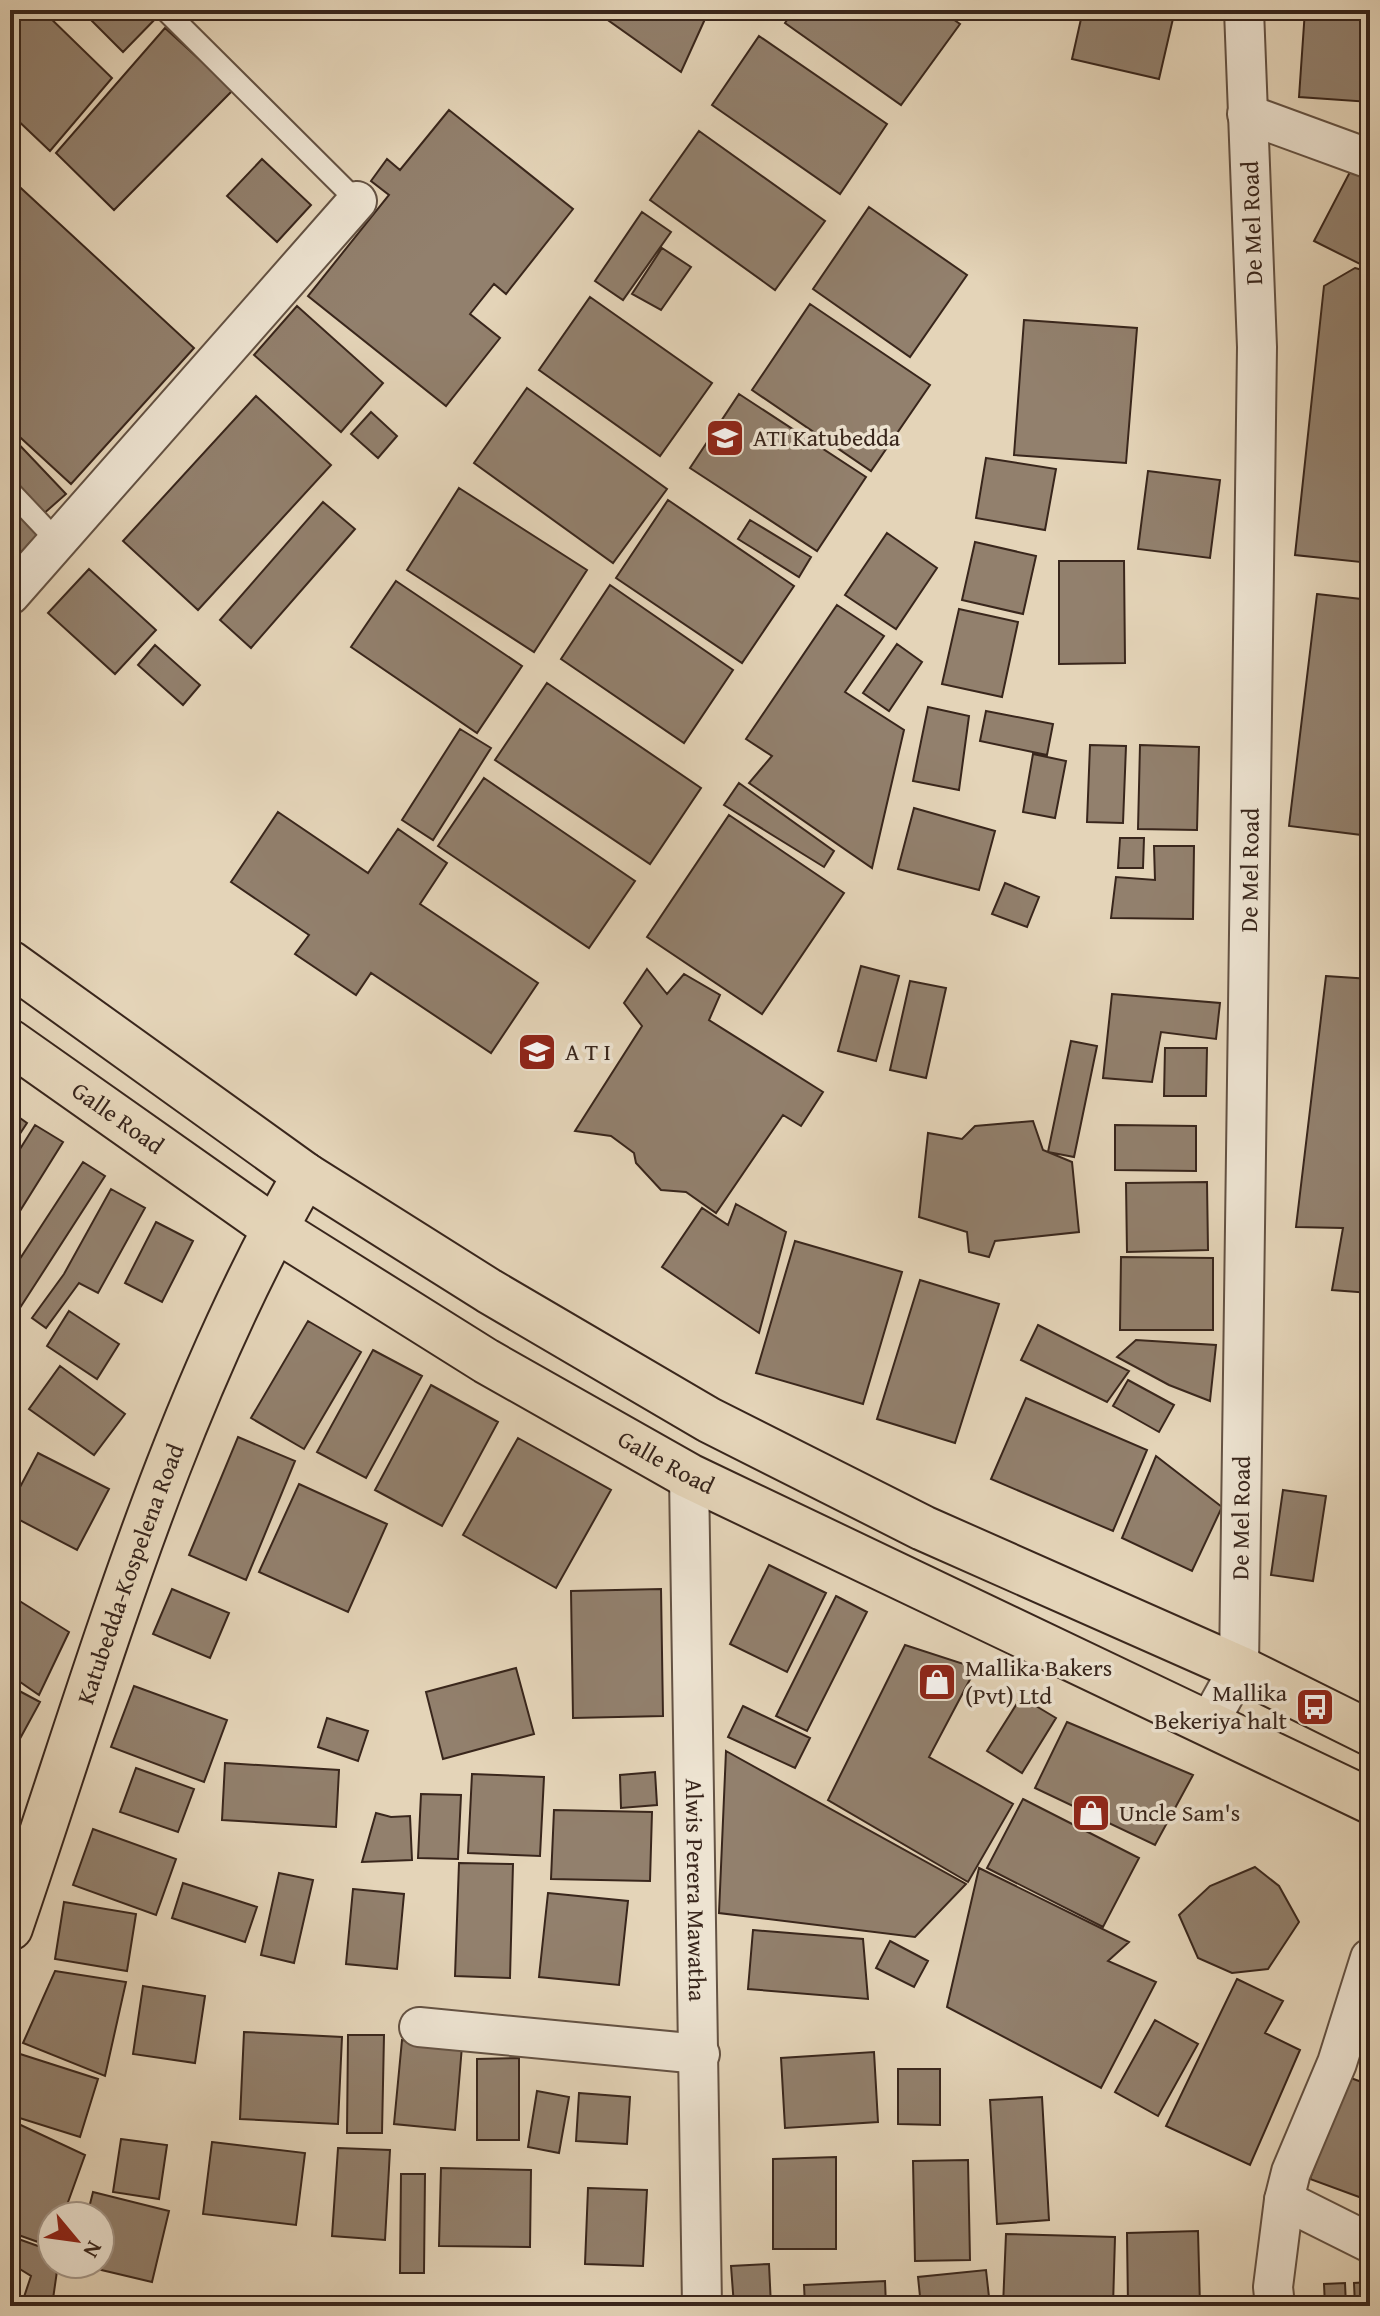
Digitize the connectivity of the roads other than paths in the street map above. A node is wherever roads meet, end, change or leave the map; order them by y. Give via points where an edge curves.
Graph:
1 (165, 10) edge
2 (1244, 10) edge
3 (1247, 114) junction
4 (1370, 159) edge
5 (357, 201) joint
6 (10, 491) edge
7 (58, 542) junction
8 (10, 595) edge
9 (10, 963) edge
10 (10, 1042) edge
11 (305, 1175) junction
12 (274, 1228) junction
13 (689, 1476) junction
14 (1239, 1668) junction
15 (1208, 1724) junction
16 (1370, 1733) edge
17 (1370, 1801) edge
18 (10, 1928) edge
19 (1370, 1958) edge
20 (419, 2027) dead end
21 (700, 2054) junction
22 (1284, 2200) junction
23 (1370, 2243) edge
24 (702, 2306) edge
25 (1275, 2306) edge

1 - 5 lane
2 - 3 street, De Mel Road
3 - 4 street
3 - 14 street, De Mel Road via 1257,347
5 - 7 street
6 - 7 lane
7 - 8 street
9 - 11 main road
10 - 12 main road, Galle Road
11 - 12 main road, Katubedda-Kospelena Road
11 - 14 main road via 709,1420 923,1528
12 - 13 main road, Galle Road via 486,1361
12 - 18 main road, Katubedda-Kospelena Road via 193,1404
13 - 15 main road, Galle Road
13 - 21 street, Alwis Perera Mawatha
14 - 15 street, De Mel Road
14 - 16 main road
15 - 17 main road, Galle Road
19 - 22 street via 1337,2063
20 - 21 street
21 - 24 street, Alwis Perera Mawatha
22 - 23 street
22 - 25 street

